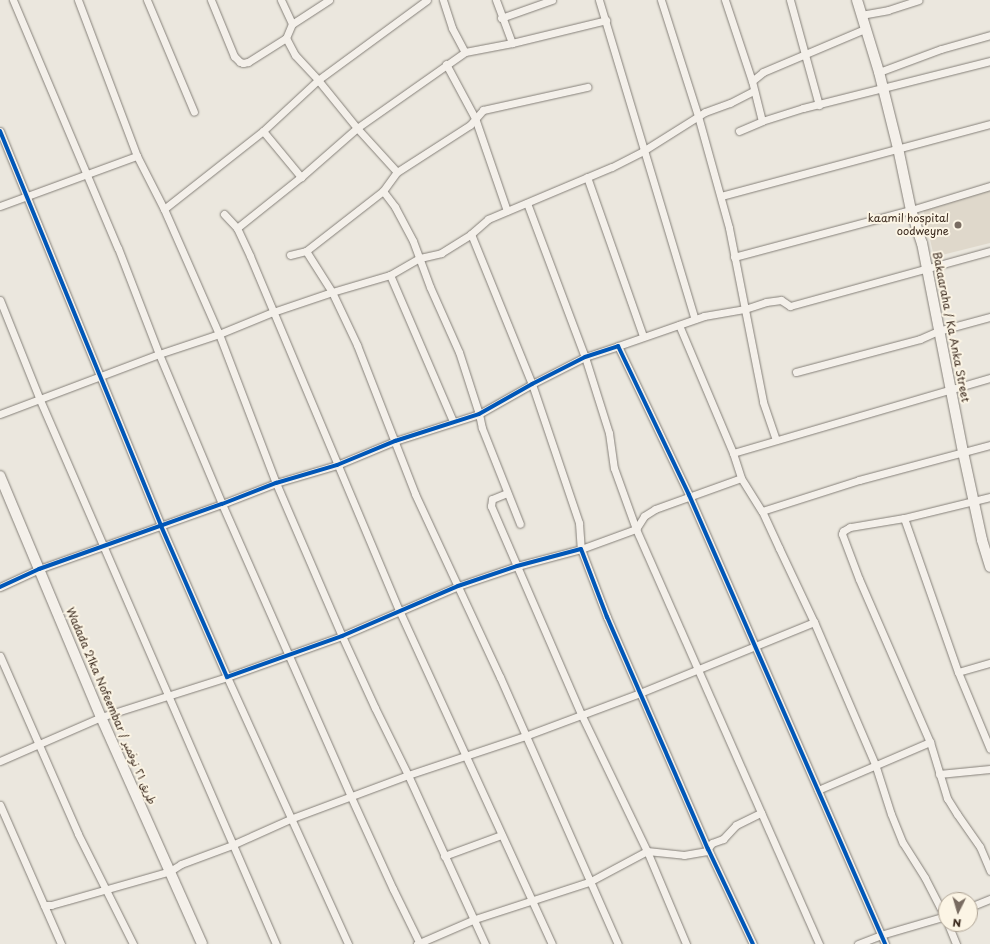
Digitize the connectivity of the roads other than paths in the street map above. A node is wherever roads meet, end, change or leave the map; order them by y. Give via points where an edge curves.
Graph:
1 (13, 0) edge
2 (78, 0) edge
3 (147, 0) edge
4 (211, 0) edge
5 (282, 0) edge
6 (329, 0) edge
7 (426, 0) edge
8 (443, 0) edge
9 (496, 0) edge
10 (552, 0) edge
11 (599, 0) edge
12 (661, 0) edge
13 (725, 0) edge
14 (790, 0) edge
15 (857, 0) edge
16 (918, 0) edge
17 (861, 16) junction
18 (501, 18) junction
19 (606, 20) junction
20 (292, 24) junction
21 (865, 30) junction
22 (990, 35) edge
23 (286, 38) junction
24 (512, 43) junction
25 (465, 52) junction
26 (806, 54) junction
27 (990, 61) edge
28 (446, 64) junction
29 (879, 72) junction
30 (318, 80) junction
31 (752, 80) junction
32 (587, 87) dead end
33 (882, 88) junction
34 (754, 91) junction
35 (820, 105) junction
36 (194, 112) dead end
37 (698, 116) junction
38 (475, 118) junction
39 (762, 121) junction
40 (990, 124) edge
41 (357, 128) junction
42 (0, 131) edge
43 (263, 131) junction
44 (739, 131) dead end
45 (898, 148) junction
46 (643, 151) junction
47 (137, 156) junction
48 (397, 172) junction
49 (85, 174) junction
50 (301, 177) junction
51 (587, 177) junction
52 (990, 186) edge
53 (383, 191) junction
54 (721, 196) junction
55 (28, 197) junction
56 (527, 203) junction
57 (0, 206) edge
58 (164, 209) junction
59 (911, 210) junction
60 (507, 211) junction
61 (224, 214) dead end
62 (237, 228) junction
63 (471, 234) junction
64 (306, 251) junction
65 (990, 252) edge
66 (290, 255) dead end
67 (734, 257) junction
68 (420, 258) junction
69 (927, 269) junction
70 (390, 275) junction
71 (332, 292) junction
72 (0, 300) edge
73 (745, 309) junction
74 (273, 312) junction
75 (990, 317) edge
76 (695, 319) junction
77 (678, 325) junction
78 (938, 331) junction
79 (219, 334) junction
80 (643, 336) junction
81 (618, 346) junction
82 (159, 354) junction
83 (585, 357) junction
84 (796, 372) dead end
85 (100, 376) junction
86 (990, 378) edge
87 (532, 384) junction
88 (951, 389) junction
89 (40, 400) junction
90 (0, 414) edge
91 (479, 414) junction
92 (453, 421) junction
93 (776, 440) junction
94 (395, 442) junction
95 (990, 445) edge
96 (963, 452) junction
97 (733, 453) junction
98 (337, 465) junction
99 (0, 476) edge
100 (741, 478) junction
101 (276, 482) junction
102 (507, 492) junction
103 (689, 496) junction
104 (990, 497) edge
105 (974, 501) junction
106 (222, 504) junction
107 (762, 511) junction
108 (904, 518) junction
109 (520, 524) dead end
110 (161, 526) junction
111 (636, 529) junction
112 (103, 547) junction
113 (581, 549) junction
114 (516, 566) junction
115 (990, 567) edge
116 (39, 569) junction
117 (458, 586) junction
118 (0, 587) edge
119 (399, 610) junction
120 (814, 622) junction
121 (342, 636) junction
122 (754, 647) junction
123 (288, 655) junction
124 (0, 656) edge
125 (990, 663) edge
126 (698, 670) junction
127 (958, 672) junction
128 (227, 677) junction
129 (640, 693) junction
130 (167, 695) junction
131 (581, 714) junction
132 (101, 717) junction
133 (525, 736) junction
134 (930, 742) junction
135 (38, 744) junction
136 (990, 749) edge
137 (466, 755) junction
138 (0, 761) edge
139 (875, 764) junction
140 (990, 769) edge
141 (939, 774) junction
142 (408, 775) junction
143 (818, 790) junction
144 (351, 797) junction
145 (0, 805) edge
146 (761, 813) junction
147 (290, 820) junction
148 (501, 835) junction
149 (232, 845) junction
150 (708, 849) junction
151 (647, 851) junction
152 (444, 856) junction
153 (170, 871) junction
154 (990, 871) edge
155 (589, 882) junction
156 (105, 889) junction
157 (990, 899) edge
158 (533, 900) junction
159 (938, 902) edge
160 (978, 904) edge
161 (44, 905) junction
162 (475, 919) junction
163 (938, 919) edge
164 (951, 932) edge
165 (881, 935) junction
166 (61, 944) edge
167 (133, 944) edge
168 (202, 944) edge
169 (276, 944) edge
170 (348, 944) edge
171 (419, 944) edge
172 (485, 944) edge
173 (552, 944) edge
174 (618, 944) edge
175 (686, 944) edge
176 (752, 944) edge
177 (819, 944) edge
178 (858, 944) edge
179 (885, 944) edge
180 (956, 944) edge

1 - 49 street
2 - 47 street
3 - 36 street
4 - 23 street via 234,56 240,62 248,62
5 - 20 street
6 - 20 street
7 - 30 street
8 - 25 street via 452,28
9 - 18 street
10 - 18 street
11 - 19 street
12 - 37 street
13 - 31 street
14 - 26 street
15 - 17 street, Bakaaraha / Ka Anka Street
16 - 17 street
17 - 21 street, Bakaaraha / Ka Anka Street
18 - 24 street
19 - 24 street
19 - 46 street
20 - 23 street
21 - 26 street
21 - 29 street, Bakaaraha / Ka Anka Street
22 - 29 street
23 - 30 street via 295,55
24 - 25 street
25 - 28 street
26 - 31 street via 763,72
26 - 35 street
27 - 33 street
28 - 38 street
28 - 41 street
29 - 33 street, Bakaaraha / Ka Anka Street
30 - 41 street
30 - 43 street
31 - 34 street
32 - 38 street via 483,110
33 - 35 street
33 - 45 street, Bakaaraha / Ka Anka Street
34 - 37 street
34 - 39 street
35 - 39 street
37 - 46 street
37 - 54 street
38 - 48 street via 470,125
38 - 60 street
39 - 44 street
40 - 45 street
41 - 48 street
41 - 50 street
42 - 55 street
43 - 50 street
43 - 58 street
45 - 54 street
45 - 59 street, Bakaaraha / Ka Anka Street
46 - 51 street
46 - 76 street
47 - 49 street
47 - 58 street
48 - 53 street
49 - 55 street
49 - 82 street via 118,248
50 - 62 street
51 - 56 street
51 - 80 street
52 - 59 street
53 - 64 street
53 - 68 street via 395,207
54 - 67 street
55 - 57 street
55 - 85 street
56 - 60 street
56 - 83 street
58 - 79 street
59 - 67 street
59 - 69 street, Bakaaraha / Ka Anka Street
60 - 63 street via 488,219
61 - 62 street
62 - 74 street
63 - 68 street via 441,253
63 - 87 street
64 - 66 street
64 - 71 street
65 - 69 street
67 - 73 street
68 - 70 street
68 - 91 street via 459,352
69 - 73 street via 790,306 781,300
69 - 78 street, Bakaaraha / Ka Anka Street
70 - 71 street
70 - 92 street
71 - 74 street
71 - 94 street via 357,345
72 - 89 street
73 - 76 street
73 - 93 street via 763,402
74 - 79 street
74 - 98 street
75 - 78 street
76 - 77 street
77 - 80 street
77 - 97 street
78 - 84 street via 920,339
78 - 88 street, Bakaaraha / Ka Anka Street
79 - 82 street
79 - 101 street
80 - 81 street
81 - 83 street
81 - 103 street
82 - 85 street
82 - 106 street
83 - 87 street
83 - 111 street via 609,433 614,468
85 - 89 street
85 - 110 street
86 - 88 street
87 - 91 street
87 - 113 street via 579,523
88 - 93 street
88 - 96 street, Bakaaraha / Ka Anka Street
89 - 90 street
89 - 112 street
91 - 92 street
91 - 102 street
92 - 94 street
93 - 97 street
94 - 98 street
94 - 117 street via 415,494
95 - 96 street
96 - 105 street, Bakaaraha / Ka Anka Street
96 - 107 street via 829,489
97 - 100 street
98 - 101 street
98 - 119 street
99 - 116 street, Wadada 21ka Nofeembar / طريق ٢١ نوفمبر
100 - 103 street
100 - 107 street
101 - 106 street
101 - 121 street
102 - 109 street
102 - 114 street via 492,499 491,506
103 - 111 street via 655,509 644,516
103 - 122 street
104 - 105 street
105 - 108 street
105 - 115 street, Bakaaraha / Ka Anka Street
106 - 110 street
106 - 123 street
107 - 120 street
108 - 127 street
108 - 134 street via 850,528 842,534
110 - 112 street
110 - 128 street
111 - 113 street
111 - 126 street
112 - 116 street
112 - 130 street
113 - 114 street
113 - 129 street via 607,618
114 - 117 street
114 - 131 street
116 - 118 street
116 - 132 street, Wadada 21ka Nofeembar / طريق ٢١ نوفمبر
117 - 119 street
117 - 133 street
119 - 121 street
119 - 137 street
120 - 122 street
120 - 139 street
121 - 123 street
121 - 142 street
122 - 126 street
122 - 143 street
123 - 128 street
123 - 144 street
124 - 135 street
125 - 127 street
126 - 129 street
126 - 146 street
127 - 136 street
128 - 130 street
128 - 147 street
129 - 131 street
129 - 150 street
130 - 132 street
130 - 149 street
131 - 133 street
131 - 151 street
132 - 135 street
132 - 153 street, Wadada 21ka Nofeembar / طريق ٢١ نوفمبر
133 - 137 street
133 - 155 street
134 - 139 street
134 - 141 street
135 - 138 street
135 - 156 street
137 - 142 street
137 - 148 street
139 - 143 street
139 - 159 street via 903,843
140 - 141 street
141 - 154 street via 947,798 980,847
142 - 144 street
142 - 152 street
143 - 165 street
144 - 147 street
144 - 171 street
145 - 161 street
146 - 150 street via 736,825 723,839 712,843
146 - 177 street
147 - 149 street
147 - 170 street
148 - 152 street
148 - 158 street
149 - 153 street via 181,864
149 - 169 street
150 - 151 street via 684,855
150 - 176 street
151 - 155 street
151 - 175 street
152 - 162 street
153 - 156 street
153 - 168 street, Wadada 21ka Nofeembar / طريق ٢١ نوفمبر
155 - 158 street
155 - 174 street
156 - 161 street
156 - 167 street
157 - 160 street
158 - 162 street
158 - 173 street
161 - 166 street
162 - 171 street
162 - 172 street
163 - 165 street
164 - 180 street
165 - 178 street
165 - 179 street

